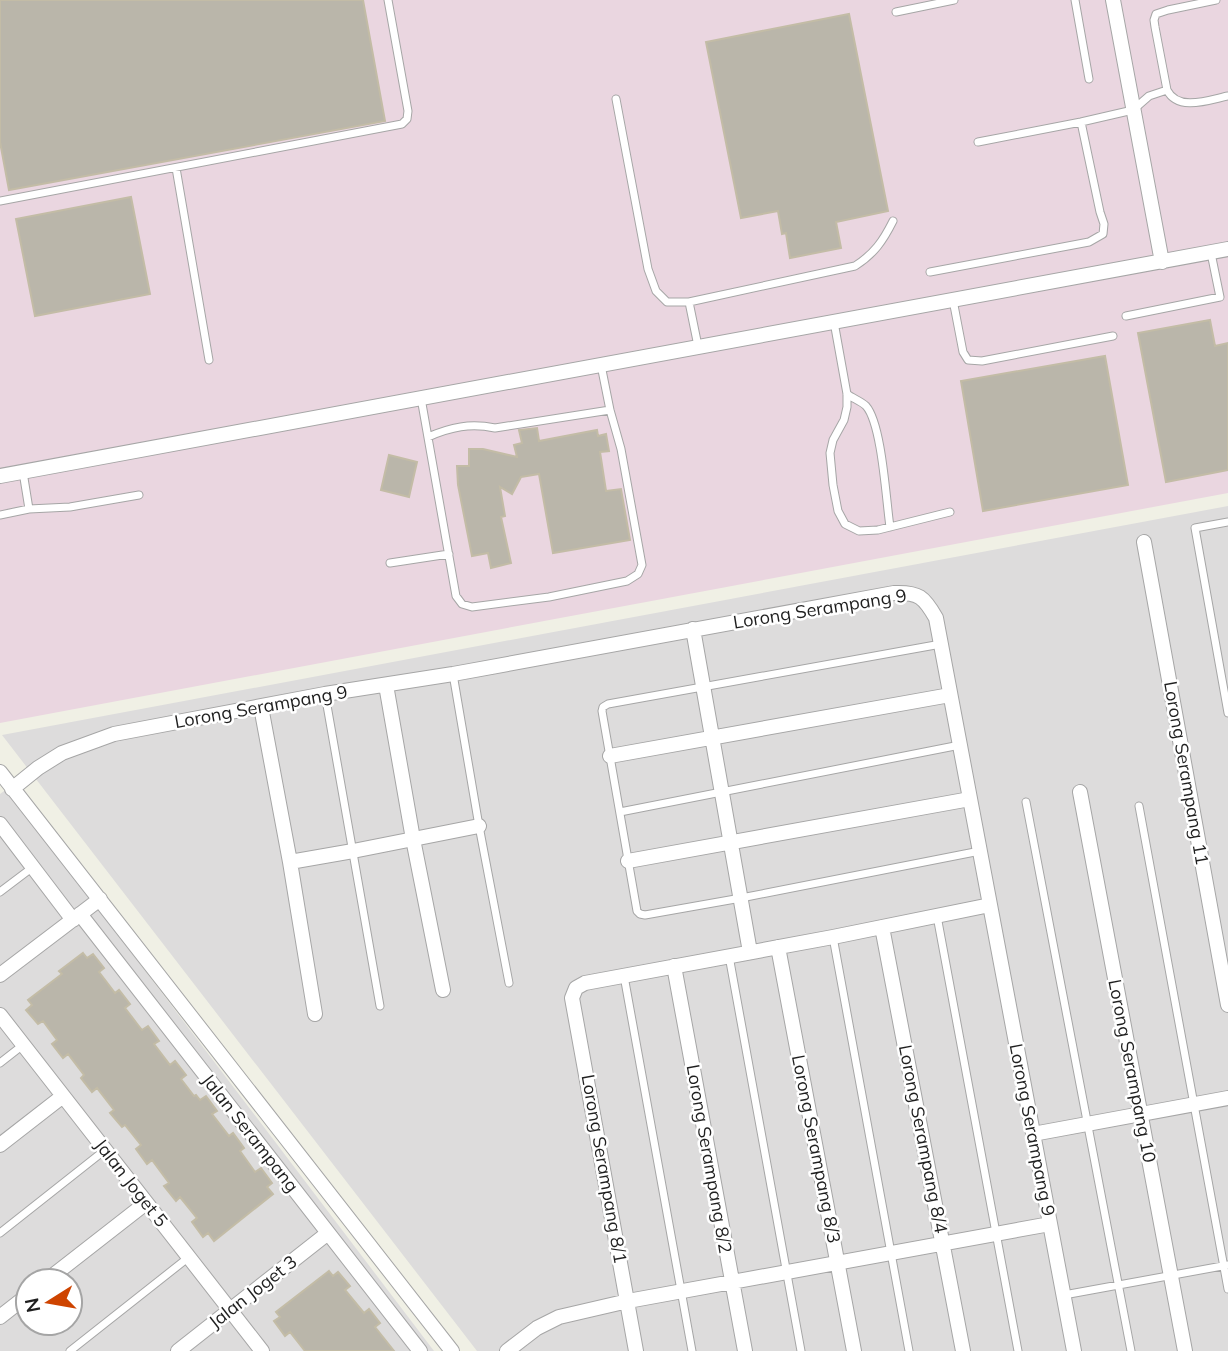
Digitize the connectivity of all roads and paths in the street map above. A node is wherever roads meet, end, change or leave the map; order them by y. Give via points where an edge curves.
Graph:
1 (388, 0) edge
2 (954, 0) edge
3 (1075, 0) edge
4 (1113, 0) edge
5 (1216, 0) edge
6 (896, 12) dead end
7 (1088, 79) dead end
8 (1167, 90) junction
9 (1228, 96) edge
10 (616, 99) dead end
11 (1133, 110) junction
12 (1081, 122) junction
13 (978, 142) dead end
14 (176, 168) junction
15 (0, 201) edge
16 (893, 221) dead end
17 (1228, 250) edge
18 (1211, 253) junction
19 (1162, 262) junction
20 (930, 272) dead end
21 (1224, 296) edge
22 (953, 300) junction
23 (689, 302) junction
24 (1126, 316) dead end
25 (834, 322) junction
26 (1113, 336) dead end
27 (698, 347) junction
28 (209, 360) dead end
29 (601, 365) junction
30 (847, 394) junction
31 (421, 398) junction
32 (610, 410) junction
33 (428, 437) junction
34 (23, 472) junction
35 (0, 476) edge
36 (139, 495) dead end
37 (29, 509) junction
38 (950, 512) dead end
39 (0, 515) edge
40 (1228, 522) edge
41 (890, 527) junction
42 (1144, 542) dead end
43 (449, 554) junction
44 (390, 563) dead end
45 (693, 629) junction
46 (941, 644) junction
47 (453, 674) junction
48 (386, 685) junction
49 (703, 686) junction
50 (325, 694) junction
51 (950, 695) junction
52 (261, 707) junction
53 (1228, 713) edge
54 (713, 738) junction
55 (960, 745) junction
56 (610, 756) junction
57 (0, 772) edge
58 (12, 789) junction
59 (722, 792) junction
60 (1080, 792) dead end
61 (970, 799) junction
62 (1026, 802) dead end
63 (1139, 806) dead end
64 (620, 812) junction
65 (0, 824) edge
66 (479, 826) junction
67 (413, 839) junction
68 (731, 843) junction
69 (352, 851) junction
70 (979, 851) junction
71 (628, 861) junction
72 (290, 862) junction
73 (33, 866) junction
74 (0, 892) edge
75 (741, 898) junction
76 (100, 899) junction
77 (990, 905) junction
78 (937, 916) junction
79 (77, 917) junction
80 (882, 927) junction
81 (833, 937) junction
82 (778, 947) junction
83 (750, 952) junction
84 (729, 956) junction
85 (674, 966) junction
86 (0, 975) edge
87 (624, 975) junction
88 (509, 983) dead end
89 (1226, 986) edge
90 (443, 989) dead end
91 (1228, 1005) edge
92 (380, 1006) dead end
93 (315, 1014) dead end
94 (0, 1015) edge
95 (23, 1045) junction
96 (0, 1063) edge
97 (63, 1096) junction
98 (1228, 1098) edge
99 (1194, 1104) junction
100 (1140, 1114) junction
101 (1088, 1124) junction
102 (1033, 1134) junction
103 (0, 1145) edge
104 (105, 1150) junction
105 (146, 1203) junction
106 (1050, 1224) junction
107 (0, 1233) edge
108 (328, 1233) junction
109 (997, 1234) junction
110 (943, 1244) junction
111 (891, 1253) junction
112 (189, 1257) junction
113 (838, 1263) junction
114 (1226, 1266) edge
115 (64, 1267) edge
116 (787, 1272) junction
117 (1171, 1276) junction
118 (732, 1282) junction
119 (1119, 1285) junction
120 (1228, 1289) edge
121 (681, 1292) junction
122 (1063, 1296) junction
123 (628, 1301) junction
124 (14, 1306) edge
125 (230, 1310) junction
126 (0, 1317) edge
127 (70, 1351) edge
128 (178, 1351) edge
129 (262, 1351) edge
130 (420, 1351) edge
131 (452, 1351) edge
132 (507, 1351) edge
133 (636, 1351) edge
134 (692, 1351) edge
135 (745, 1351) edge
136 (801, 1351) edge
137 (854, 1351) edge
138 (909, 1351) edge
139 (963, 1351) edge
140 (1018, 1351) edge
141 (1074, 1351) edge
142 (1131, 1351) edge
143 (1185, 1351) edge

1 - 14 lane via 408,111 402,124
2 - 6 lane
3 - 7 lane
4 - 11 street
5 - 8 lane via 1156,14
8 - 9 lane via 1179,102 1189,103
8 - 11 lane via 1149,96
10 - 23 lane via 648,269 656,291 667,302
11 - 12 lane
11 - 19 street
12 - 13 lane
12 - 20 lane via 1103,234 1089,242
14 - 15 lane
14 - 28 lane
16 - 23 lane via 869,256 855,266
17 - 18 street
18 - 19 street
18 - 21 lane
19 - 22 street
21 - 24 lane
22 - 25 street
22 - 26 lane via 968,360
23 - 27 lane
25 - 27 street
25 - 30 lane
27 - 29 street
29 - 31 street
29 - 32 lane
30 - 41 lane via 865,406 873,420
30 - 41 lane via 844,420 830,453 838,511 845,524 859,531
31 - 33 lane
31 - 34 street
32 - 33 lane via 495,428 449,428
32 - 43 lane via 642,565 638,574 627,581 549,597 472,607 456,596
33 - 43 lane
34 - 35 street
34 - 37 lane
36 - 37 lane
37 - 39 lane
38 - 41 lane
40 - 53 lane via 1195,528
42 - 89 street, Lorong Serampang 11
43 - 44 lane
45 - 46 street, Lorong Serampang 9 via 907,592 925,600 936,618
45 - 47 street, Lorong Serampang 9
45 - 49 street
46 - 49 lane
46 - 51 street, Lorong Serampang 9
47 - 48 street, Lorong Serampang 9
47 - 66 lane
48 - 50 street, Lorong Serampang 9
48 - 67 street
49 - 54 street
49 - 56 lane via 603,707
50 - 52 street, Lorong Serampang 9
50 - 69 lane
51 - 54 street
51 - 55 street, Lorong Serampang 9
52 - 58 street, Lorong Serampang 9 via 101,738 62,753
52 - 72 street
54 - 56 street
54 - 59 street
55 - 59 lane
55 - 61 street, Lorong Serampang 9
56 - 64 lane
57 - 58 street
58 - 76 street
59 - 64 lane
59 - 68 street
60 - 100 street, Lorong Serampang 10
61 - 68 street
61 - 70 street, Lorong Serampang 9
62 - 101 lane
63 - 99 lane
64 - 71 lane
65 - 73 street, Jalan Serampang
66 - 67 street
66 - 88 lane
67 - 69 street
67 - 90 street
68 - 71 street
68 - 75 street
69 - 72 street
69 - 92 lane
70 - 75 lane
70 - 77 street, Lorong Serampang 9
71 - 75 lane via 640,914
72 - 93 street
73 - 74 lane
73 - 79 street, Jalan Serampang
75 - 83 street
76 - 79 street
76 - 131 street
77 - 78 street
77 - 102 street, Lorong Serampang 9
78 - 80 street
78 - 109 lane
79 - 86 street
79 - 108 street, Jalan Serampang
80 - 81 street
80 - 110 street, Lorong Serampang 8/4
81 - 82 street
81 - 111 lane
82 - 83 street
82 - 113 street, Lorong Serampang 8/3
83 - 84 street
84 - 85 street
84 - 116 lane
85 - 87 street
85 - 118 street, Lorong Serampang 8/2
87 - 121 lane
87 - 123 street, Lorong Serampang 8/1 via 585,983 576,988 572,998
89 - 91 street, Lorong Serampang 11
94 - 95 street, Jalan Joget 5
95 - 96 lane
95 - 97 street, Jalan Joget 5
97 - 103 street
97 - 104 street, Jalan Joget 5
98 - 99 street
99 - 100 street
99 - 114 lane
100 - 101 street
100 - 117 street, Lorong Serampang 10
101 - 102 street
101 - 119 lane
102 - 106 street, Lorong Serampang 9
104 - 105 street, Jalan Joget 5
104 - 107 lane
105 - 112 street, Jalan Joget 5
105 - 115 street
106 - 109 street
106 - 122 street, Lorong Serampang 9
108 - 125 street, Jalan Joget 3
108 - 130 street, Jalan Serampang
109 - 110 street
109 - 140 lane
110 - 111 street
110 - 139 street, Lorong Serampang 8/4
111 - 113 street
111 - 138 lane
112 - 125 street, Jalan Joget 5
112 - 127 lane
113 - 116 street
113 - 137 street, Lorong Serampang 8/3
114 - 117 lane
114 - 120 lane
116 - 118 street
116 - 136 lane
117 - 119 lane
117 - 143 street, Lorong Serampang 10
118 - 121 street
118 - 135 street, Lorong Serampang 8/2
119 - 122 lane
119 - 142 lane
121 - 123 street
121 - 134 lane
122 - 141 street, Lorong Serampang 9
123 - 132 street via 559,1317
123 - 133 street, Lorong Serampang 8/1
124 - 126 street
125 - 128 street, Jalan Joget 3
125 - 129 street, Jalan Joget 5

